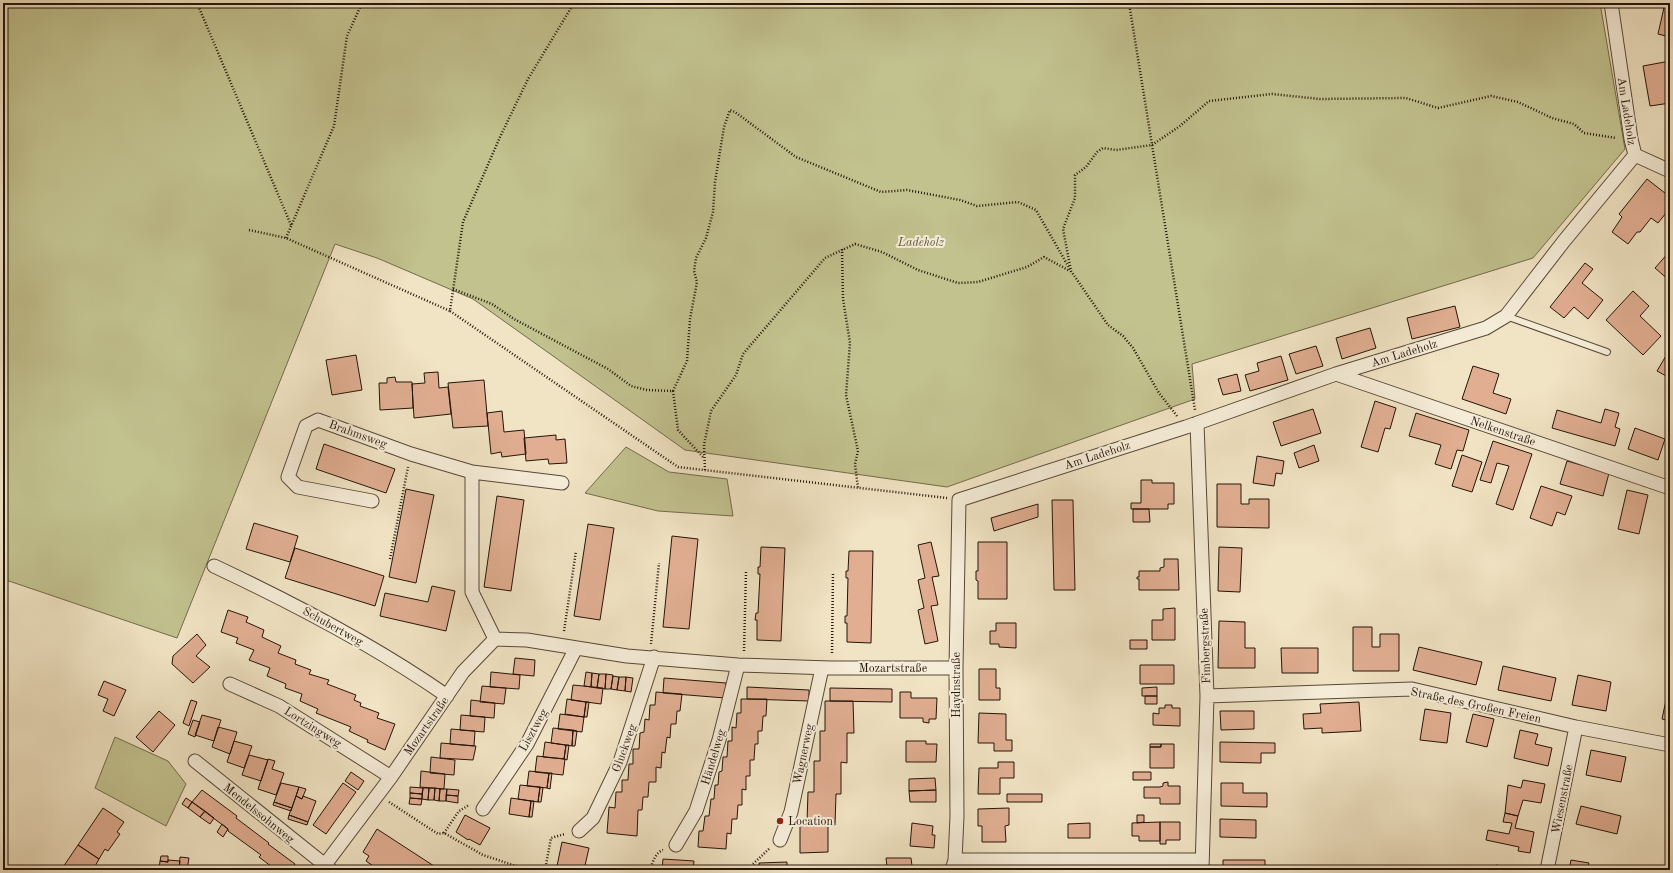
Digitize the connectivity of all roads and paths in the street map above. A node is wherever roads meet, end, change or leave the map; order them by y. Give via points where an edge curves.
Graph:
1 (196, 3) edge
2 (362, 3) edge
3 (574, 3) edge
4 (1129, 3) edge
5 (1610, 3) edge
6 (1631, 139) junction
7 (1152, 145) junction
8 (1635, 154) junction
9 (1670, 171) edge
10 (291, 225) junction
11 (249, 230) dead end
12 (286, 238) junction
13 (842, 248) junction
14 (1071, 271) junction
15 (453, 289) junction
16 (450, 311) junction
17 (1506, 316) junction
18 (1607, 352) dead end
19 (1336, 374) junction
20 (673, 391) junction
21 (1191, 425) junction
22 (411, 454) junction
23 (704, 459) junction
24 (705, 470) junction
25 (472, 472) junction
26 (562, 483) dead end
27 (858, 488) junction
28 (1670, 488) edge
29 (959, 500) junction
30 (372, 501) dead end
31 (576, 551) dead end
32 (390, 559) dead end
33 (659, 563) dead end
34 (214, 566) dead end
35 (746, 571) dead end
36 (833, 572) dead end
37 (495, 639) junction
38 (562, 645) junction
39 (576, 648) junction
40 (652, 657) junction
41 (741, 665) junction
42 (827, 668) junction
43 (956, 668) junction
44 (230, 684) dead end
45 (448, 696) junction
46 (1207, 696) junction
47 (1576, 727) junction
48 (1670, 745) edge
49 (194, 761) dead end
50 (391, 777) junction
51 (377, 794) junction
52 (483, 809) joint
53 (579, 831) joint
54 (444, 833) junction
55 (780, 840) joint
56 (676, 845) joint
57 (953, 865) edge
58 (1202, 865) edge
59 (326, 868) edge
60 (528, 870) edge
61 (545, 870) edge
62 (650, 870) edge
63 (753, 870) edge
64 (1547, 870) edge

1 - 10 path
2 - 10 path via 347,36 334,126
3 - 15 path via 528,79 463,222
4 - 7 path
5 - 6 street, Am Ladeholz
6 - 7 path via 1584,133 1574,124 1552,118 1518,102 1491,96 1438,108 1406,98 1320,99 1272,94 1209,101 1180,126
6 - 8 street, Am Ladeholz
7 - 14 path via 1116,150 1103,148 1086,167 1075,174 1074,198 1063,229
7 - 21 path
8 - 9 street
8 - 17 street, Am Ladeholz
10 - 12 path
11 - 12 path
12 - 16 path
13 - 14 path via 855,244 882,252 918,270 958,283 978,282 1027,267 1044,256
13 - 23 path via 825,258 743,354 736,374 711,411 704,445
13 - 27 path via 843,299 850,344 846,395 858,451 855,464
14 - 20 path via 1036,210 1018,202 977,206 960,200 907,190 881,192 796,157 730,110 715,182 713,212 706,238 696,258 694,271 697,282 690,320 687,361
14 - 21 path via 1108,325 1123,336 1133,348 1159,393
15 - 16 path
15 - 20 path via 492,304 520,322 608,369 631,386 647,390
16 - 24 path via 678,467
17 - 18 lane
17 - 19 street, Am Ladeholz via 1486,328
19 - 21 street, Am Ladeholz
19 - 28 street, Nelkenstraße
20 - 23 path via 678,430
21 - 29 street, Am Ladeholz
21 - 46 street, Fimbergstraße
22 - 25 street, Brahmsweg
22 - 30 street, Brahmsweg via 318,420 306,426 288,477 298,487
22 - 32 path
23 - 24 path
24 - 27 path
25 - 26 street, Brahmsweg
25 - 37 street via 472,592
27 - 29 path
29 - 43 street, Haydnstraße
31 - 38 path
33 - 40 path
34 - 45 street, Schubertweg via 291,602 407,667
35 - 41 path
36 - 42 path
37 - 38 street, Mozartstraße
37 - 45 street, Mozartstraße via 463,672
38 - 39 street, Mozartstraße
39 - 40 street, Mozartstraße
39 - 52 street, Lisztweg via 527,744
40 - 41 street, Mozartstraße
40 - 53 street, Gluckweg via 620,762 593,818
41 - 42 street, Mozartstraße
41 - 56 street, Händelweg via 696,811
42 - 43 street, Mozartstraße
42 - 55 street, Wagnerweg via 791,812
43 - 57 street, Haydnstraße via 957,816
44 - 50 street, Lortzingweg via 279,706
45 - 50 street, Mozartstraße
46 - 47 street, Straße des Großen Freien via 1412,689
46 - 58 street, Fimbergstraße
47 - 48 street, Straße des Großen Freien
47 - 64 street, Wiesenstraße
49 - 59 street, Mendelssohnweg
50 - 51 street, Mozartstraße
51 - 54 path via 438,834
51 - 59 street, Mozartstraße
52 - 54 path via 469,805 459,811
53 - 61 path via 551,838
54 - 60 path via 483,855
55 - 63 path via 753,864
56 - 62 path via 660,851
57 - 58 street

